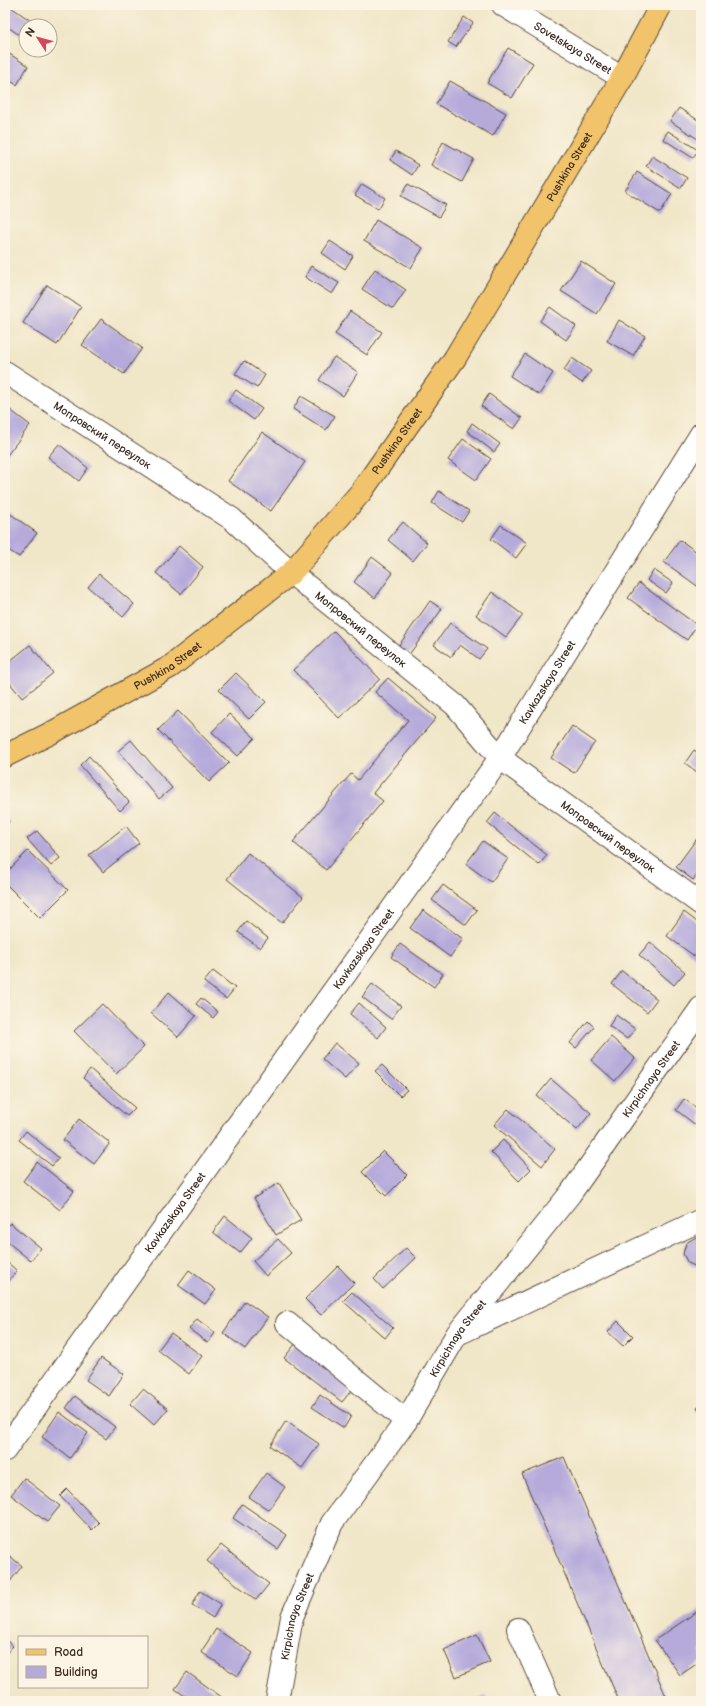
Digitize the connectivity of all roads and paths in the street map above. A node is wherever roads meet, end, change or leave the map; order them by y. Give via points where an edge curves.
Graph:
1 (503, 5) edge
2 (661, 5) edge
3 (622, 78) junction
4 (5, 372) edge
5 (701, 434) edge
6 (291, 574) junction
7 (5, 756) edge
8 (500, 758) junction
9 (701, 904) edge
10 (701, 1008) edge
11 (701, 1220) edge
12 (287, 1323) dead end
13 (457, 1334) junction
14 (406, 1421) junction
15 (5, 1450) edge
16 (518, 1629) dead end
17 (277, 1701) edge
18 (550, 1701) edge

1 - 3 street, Sovetskaya Street
2 - 3 main road, Pushkina Street
3 - 6 main road, Pushkina Street via 455,358 361,492
4 - 6 street, Мопровский переулок via 232,519
5 - 8 street, Kavkazskaya Street
6 - 7 main road, Pushkina Street via 170,667
6 - 8 street, Мопровский переулок via 455,705
8 - 9 street, Мопровский переулок
8 - 15 street, Kavkazskaya Street
10 - 13 street, Kirpichnaya Street via 570,1194
11 - 13 street
12 - 14 street
13 - 14 street, Kirpichnaya Street
14 - 17 street, Kirpichnaya Street via 332,1523 292,1617
16 - 18 street

